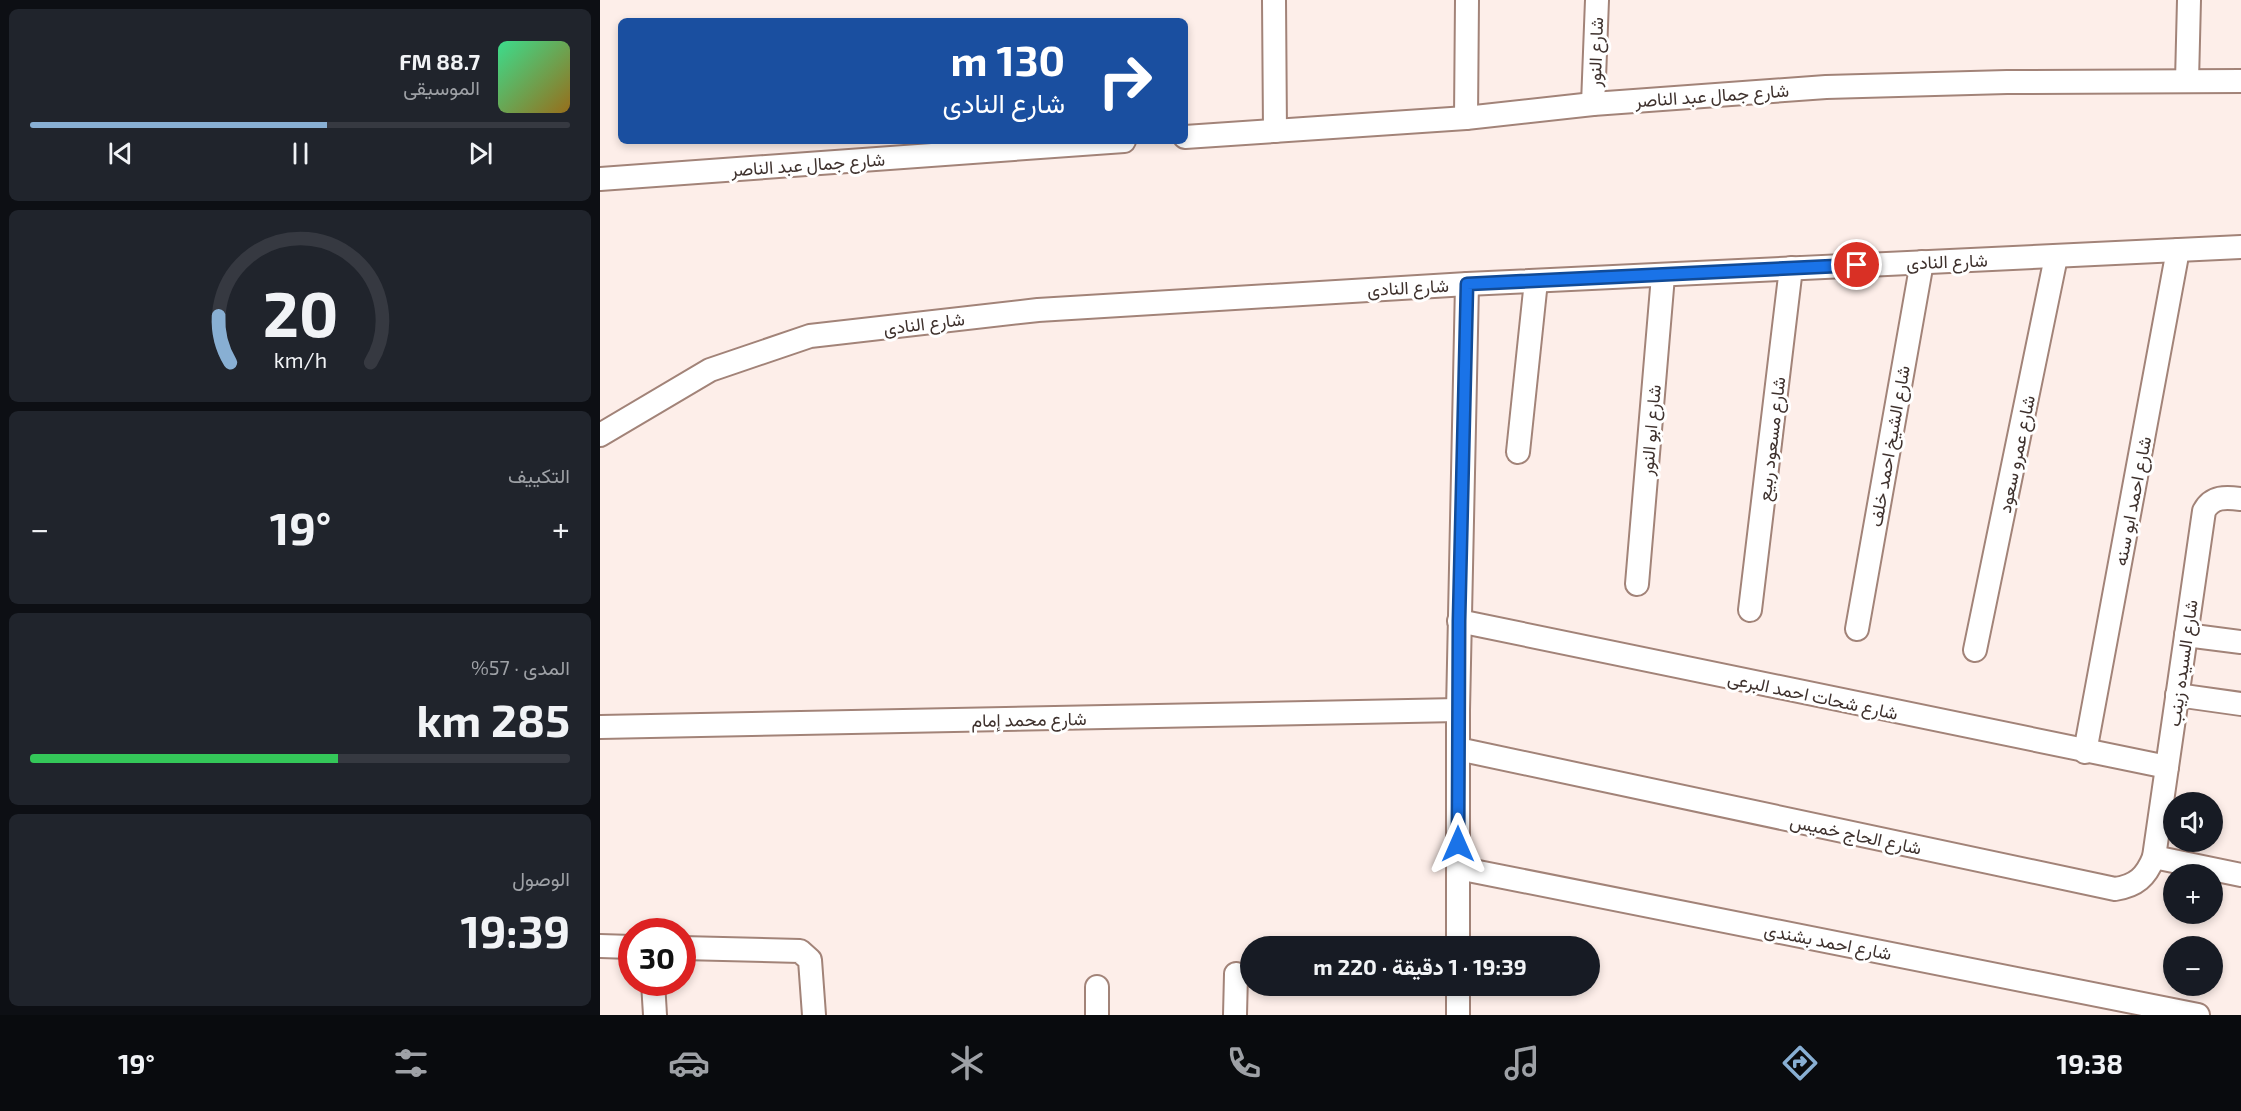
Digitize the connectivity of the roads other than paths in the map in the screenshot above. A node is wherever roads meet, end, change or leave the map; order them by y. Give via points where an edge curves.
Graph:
1 (1274, 0) edge
2 (1467, 0) edge
3 (1597, 0) edge
4 (2189, 0) edge
5 (2187, 81) junction
6 (2241, 81) edge
7 (1593, 104) junction
8 (1466, 118) junction
9 (1275, 131) junction
10 (1188, 137) edge
11 (1083, 144) edge
12 (600, 179) edge
13 (2241, 247) edge
14 (2178, 250) junction
15 (2056, 257) junction
16 (1922, 262) junction
17 (1791, 268) junction
18 (1663, 276) junction
19 (1536, 281) junction
20 (1467, 284) junction
21 (600, 435) edge
22 (1518, 452) dead end
23 (2241, 499) edge
24 (1637, 584) dead end
25 (1750, 610) dead end
26 (1459, 621) junction
27 (1857, 629) dead end
28 (2186, 635) junction
29 (2241, 642) edge
30 (1976, 650) dead end
31 (2177, 695) junction
32 (2241, 704) edge
33 (1458, 710) junction
34 (600, 727) edge
35 (1458, 749) junction
36 (2085, 752) junction
37 (2167, 767) junction
38 (2154, 857) junction
39 (1458, 868) junction
40 (2241, 875) edge
41 (1458, 936) edge
42 (600, 946) edge
43 (618, 947) edge
44 (696, 948) edge
45 (1236, 974) dead end
46 (1097, 987) dead end
47 (654, 996) edge
48 (1458, 996) edge
49 (655, 1015) edge
50 (814, 1015) edge
51 (1096, 1015) edge
52 (1235, 1015) edge
53 (1458, 1015) edge
54 (2198, 1015) edge

1 - 9 street
2 - 8 street
3 - 7 street, شارع النور
4 - 5 street
5 - 6 street, شارع جمال عبد الناصر
5 - 7 street, شارع جمال عبد الناصر via 1826,87
7 - 8 street, شارع جمال عبد الناصر
8 - 9 street, شارع جمال عبد الناصر
9 - 10 street, شارع جمال عبد الناصر
11 - 12 street, شارع جمال عبد الناصر
13 - 14 street, شارع النادى
14 - 15 street, شارع النادى
14 - 36 street, شارع احمد ابو سنه
15 - 16 street, شارع النادى
15 - 30 street, شارع عمرو سعود
16 - 17 street, شارع النادى
16 - 27 street, شارع الشيخ احمد خلف
17 - 18 street, شارع النادى
17 - 25 street, شارع مسعود ربيع
18 - 19 street, شارع النادى
18 - 24 street, شارع ابو النور
19 - 20 street, شارع النادى
19 - 22 street
20 - 21 street, شارع النادى via 1038,310 810,336 710,370
20 - 26 street
23 - 28 street, شارع السيده زينب via 2211,501 2204,512
26 - 33 street
26 - 36 street, شارع شحات احمد البرعى
28 - 29 street
28 - 31 street, شارع السيده زينب
31 - 32 street
31 - 37 street, شارع السيده زينب
33 - 34 street, شارع محمد إمام
33 - 35 street
35 - 38 street, شارع الحاج خميس via 2115,889 2140,880
35 - 39 street
36 - 37 street, شارع شحات احمد البرعى
37 - 38 street, شارع السيده زينب
38 - 40 street
39 - 41 street
39 - 54 street, شارع احمد بشندى
42 - 43 street
44 - 50 street via 794,950 806,955 810,960
45 - 52 street
46 - 51 street
47 - 49 street
48 - 53 street

